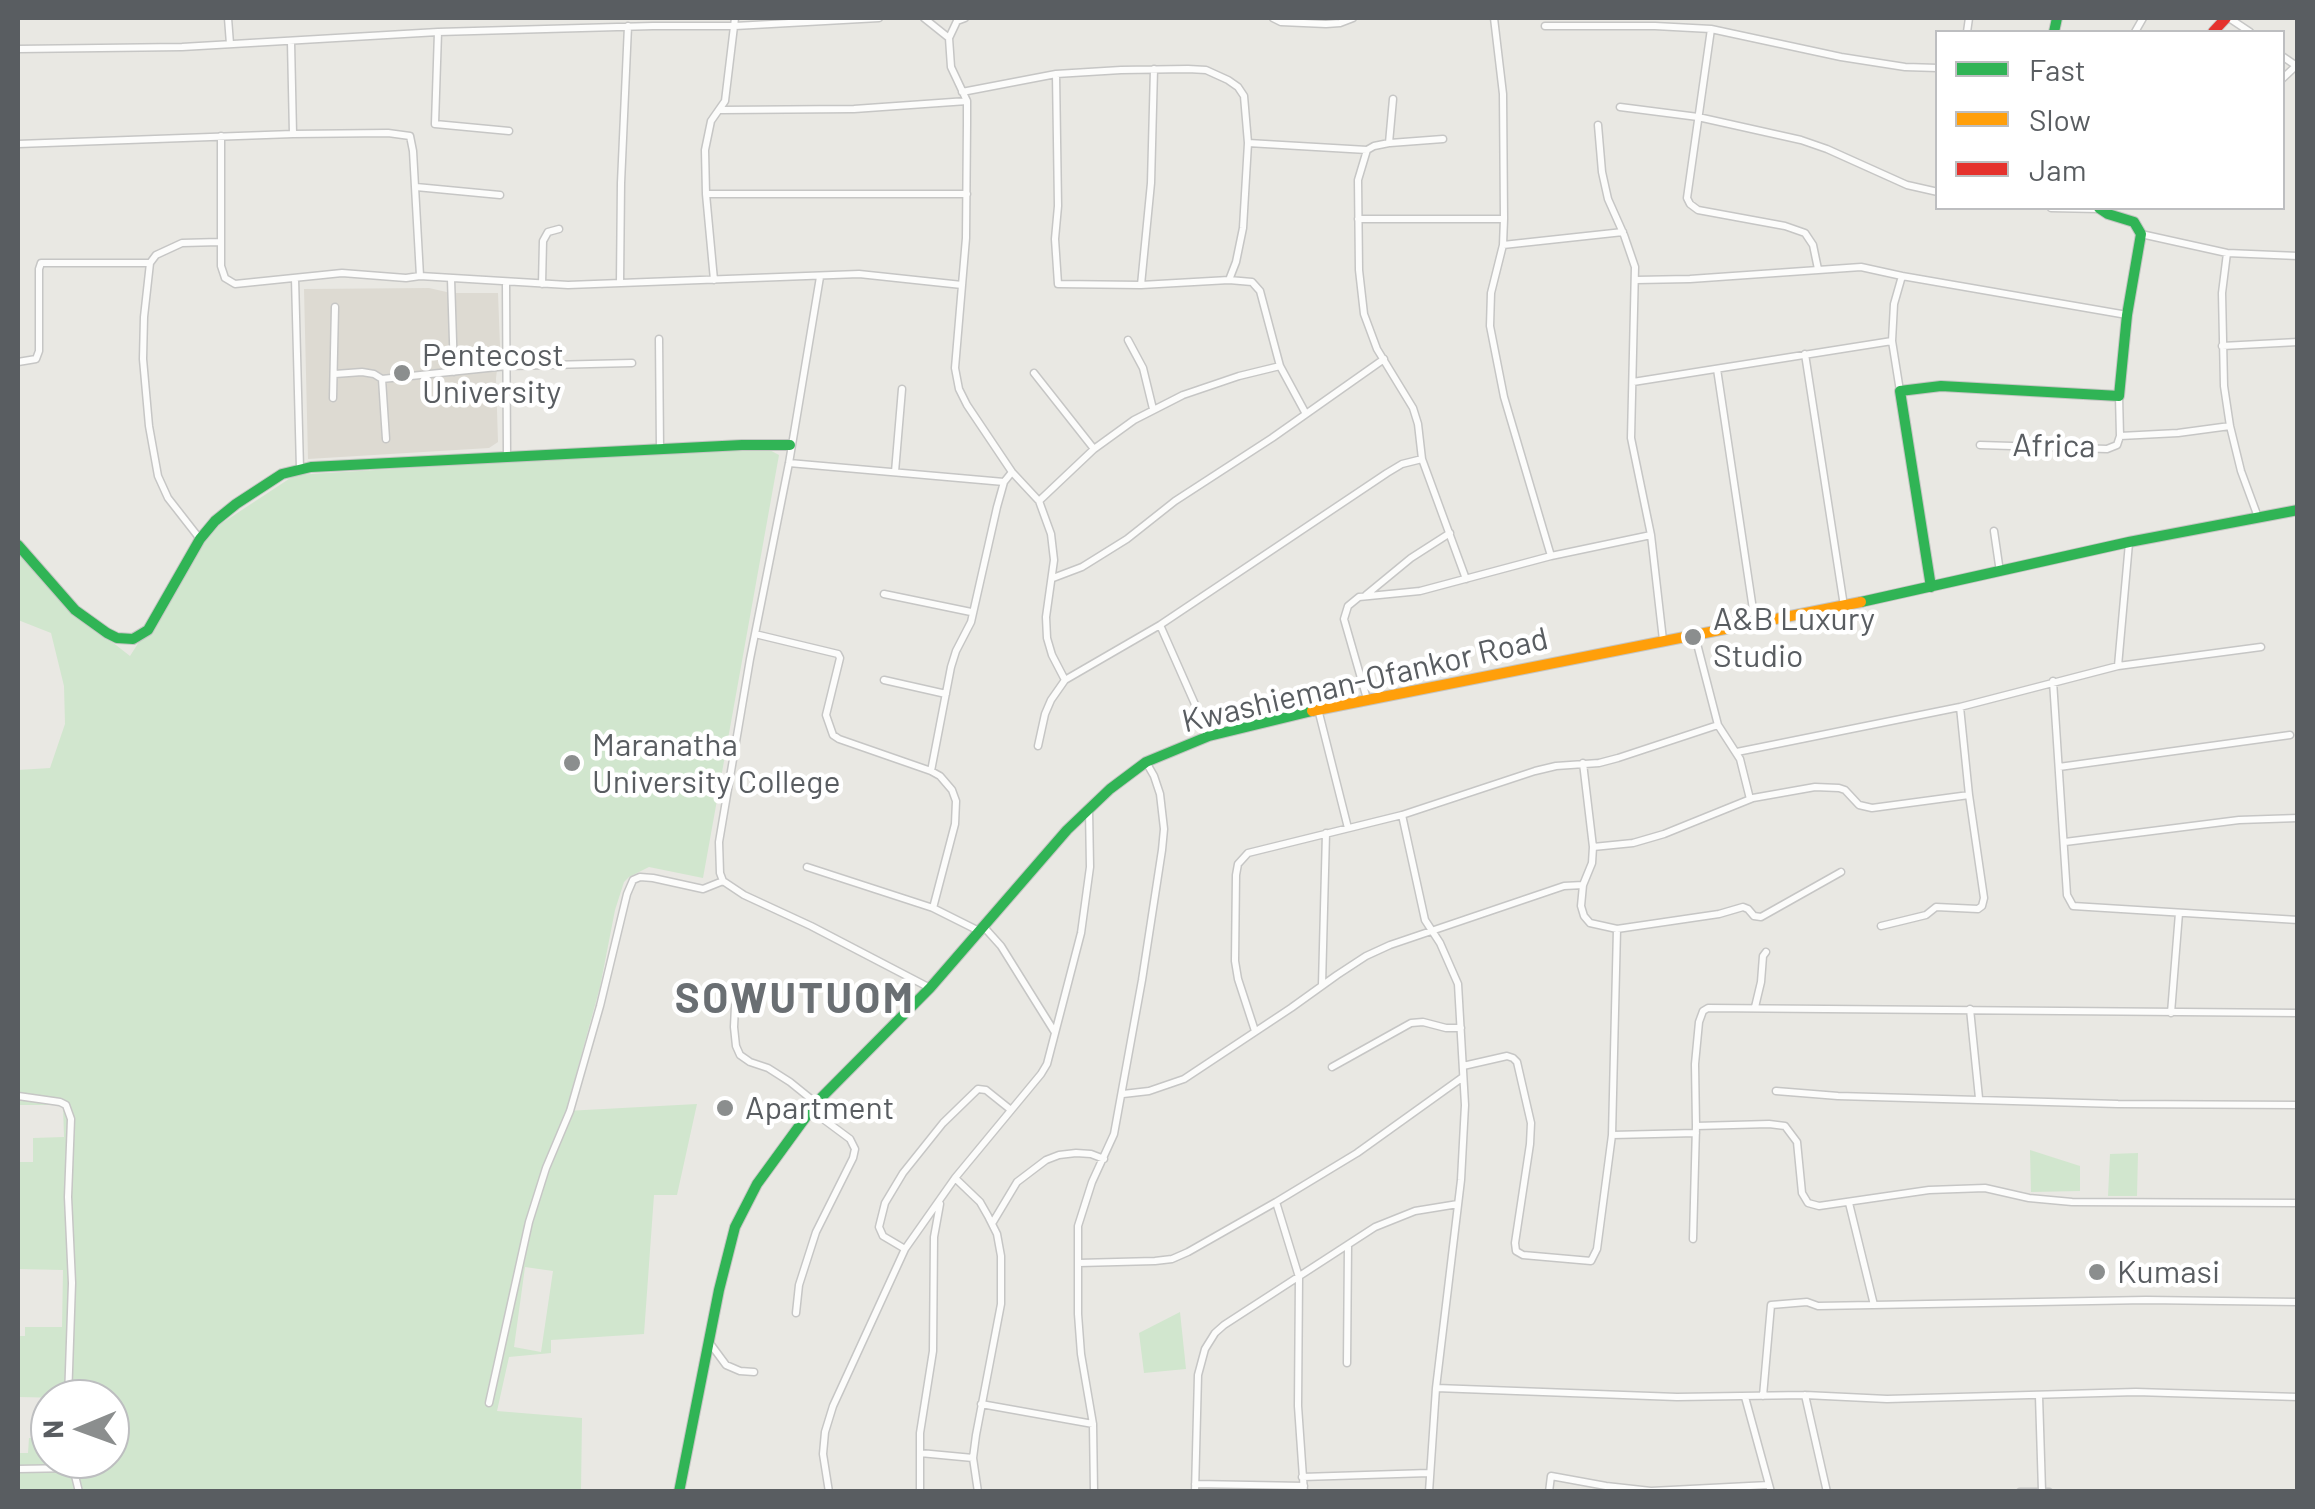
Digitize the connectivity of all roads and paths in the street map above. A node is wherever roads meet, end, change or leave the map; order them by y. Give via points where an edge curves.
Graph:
1 (228, 18) edge
2 (879, 18) edge
3 (924, 18) edge
4 (965, 18) edge
5 (1273, 18) edge
6 (1353, 18) edge
7 (1494, 18) edge
8 (735, 22) edge
9 (628, 26) junction
10 (1545, 26) dead end
11 (1711, 29) junction
12 (438, 32) junction
13 (949, 38) junction
14 (291, 42) junction
15 (230, 44) junction
16 (18, 49) edge
17 (1935, 68) edge
18 (1154, 69) junction
19 (1056, 74) junction
20 (962, 92) junction
21 (1392, 99) dead end
22 (966, 101) junction
23 (1620, 107) dead end
24 (720, 110) junction
25 (1698, 117) junction
26 (1598, 125) dead end
27 (509, 130) dead end
28 (294, 134) junction
29 (221, 136) junction
30 (1443, 139) dead end
31 (1248, 143) junction
32 (1389, 143) junction
33 (18, 144) edge
34 (1367, 150) junction
35 (416, 187) junction
36 (1935, 191) edge
37 (706, 194) junction
38 (966, 194) junction
39 (500, 195) dead end
40 (2104, 210) edge
41 (1358, 219) junction
42 (1504, 219) junction
43 (559, 229) dead end
44 (1623, 232) junction
45 (2140, 234) junction
46 (220, 242) junction
47 (1503, 245) junction
48 (2226, 253) junction
49 (2298, 256) edge
50 (150, 264) junction
51 (1818, 268) junction
52 (420, 276) junction
53 (1902, 276) junction
54 (820, 277) junction
55 (295, 278) junction
56 (451, 279) junction
57 (714, 280) junction
58 (1229, 280) junction
59 (1636, 280) junction
60 (506, 283) junction
61 (542, 284) junction
62 (620, 284) junction
63 (962, 285) junction
64 (1142, 285) junction
65 (335, 307) dead end
66 (2127, 315) junction
67 (659, 339) dead end
68 (1128, 340) dead end
69 (1892, 341) junction
70 (2298, 342) edge
71 (2222, 346) junction
72 (1804, 354) junction
73 (1384, 359) junction
74 (18, 362) edge
75 (632, 363) dead end
76 (507, 366) junction
77 (1280, 366) junction
78 (1717, 369) junction
79 (454, 372) junction
80 (1034, 373) dead end
81 (335, 374) junction
82 (382, 380) junction
83 (1633, 382) junction
84 (902, 389) dead end
85 (1900, 391) junction
86 (2118, 396) junction
87 (333, 398) dead end
88 (1153, 409) junction
89 (1306, 414) junction
90 (2230, 426) junction
91 (2120, 436) junction
92 (386, 439) dead end
93 (790, 445) junction
94 (1980, 445) dead end
95 (660, 449) junction
96 (1094, 449) junction
97 (507, 456) junction
98 (1422, 459) junction
99 (789, 464) junction
100 (300, 470) junction
101 (895, 472) junction
102 (1012, 472) junction
103 (1004, 482) junction
104 (1039, 500) junction
105 (2298, 510) edge
106 (2258, 518) junction
107 (1994, 531) dead end
108 (1450, 533) junction
109 (1651, 535) junction
110 (200, 539) junction
111 (2130, 542) junction
112 (18, 545) edge
113 (1551, 556) junction
114 (2000, 572) junction
115 (1053, 578) junction
116 (1466, 579) junction
117 (1931, 588) junction
118 (884, 594) dead end
119 (1366, 595) junction
120 (1844, 606) junction
121 (971, 612) junction
122 (1756, 623) junction
123 (1160, 625) junction
124 (755, 634) junction
125 (1695, 634) junction
126 (1663, 640) junction
127 (2261, 648) dead end
128 (2118, 666) junction
129 (884, 680) dead end
130 (1065, 680) junction
131 (2053, 681) junction
132 (946, 694) junction
133 (1367, 699) junction
134 (1960, 707) junction
135 (1318, 710) junction
136 (1718, 725) junction
137 (2290, 735) dead end
138 (1209, 736) junction
139 (1038, 746) dead end
140 (1736, 752) junction
141 (1146, 762) junction
142 (1582, 763) junction
143 (2058, 767) junction
144 (931, 771) junction
145 (1969, 795) junction
146 (1750, 799) junction
147 (1089, 809) junction
148 (1402, 815) junction
149 (2298, 818) edge
150 (1348, 828) junction
151 (1326, 833) junction
152 (2065, 842) junction
153 (1593, 847) junction
154 (807, 867) dead end
155 (1842, 872) dead end
156 (724, 881) junction
157 (1583, 885) junction
158 (933, 908) junction
159 (2179, 912) junction
160 (2298, 920) edge
161 (1881, 926) dead end
162 (982, 928) junction
163 (1618, 929) junction
164 (1432, 933) junction
165 (1766, 952) dead end
166 (1322, 985) junction
167 (930, 988) junction
168 (738, 997) dead end
169 (1754, 1007) junction
170 (1970, 1009) junction
171 (2171, 1013) junction
172 (2298, 1014) edge
173 (1461, 1028) junction
174 (1255, 1031) junction
175 (1055, 1032) junction
176 (1463, 1066) junction
177 (1332, 1067) dead end
178 (1463, 1076) junction
179 (1776, 1092) dead end
180 (1123, 1094) junction
181 (18, 1096) edge
182 (1979, 1098) junction
183 (2298, 1106) edge
184 (814, 1107) junction
185 (1011, 1110) junction
186 (1696, 1129) junction
187 (1612, 1134) junction
188 (1104, 1159) junction
189 (955, 1178) junction
190 (941, 1198) junction
191 (1276, 1202) junction
192 (1848, 1203) junction
193 (2298, 1203) edge
194 (1458, 1204) junction
195 (993, 1222) junction
196 (1692, 1239) dead end
197 (1348, 1244) junction
198 (905, 1248) junction
199 (1078, 1263) junction
200 (1298, 1277) junction
201 (2298, 1302) edge
202 (1874, 1305) junction
203 (796, 1313) dead end
204 (709, 1342) junction
205 (1347, 1363) dead end
206 (754, 1372) dead end
207 (69, 1379) edge
208 (1436, 1388) junction
209 (1805, 1395) junction
210 (1746, 1396) junction
211 (1764, 1396) junction
212 (2039, 1396) junction
213 (2298, 1398) edge
214 (489, 1402) dead end
215 (982, 1404) junction
216 (1093, 1424) junction
217 (920, 1454) junction
218 (974, 1458) junction
219 (1429, 1473) junction
220 (1303, 1485) edge
221 (1195, 1488) edge
222 (1264, 1488) edge
223 (1770, 1488) edge
224 (1606, 1489) edge
225 (2046, 1491) edge
226 (679, 1492) edge
227 (829, 1492) edge
228 (920, 1492) edge
229 (978, 1492) edge
230 (1094, 1492) edge
231 (1429, 1492) edge
232 (1549, 1492) edge
233 (1828, 1492) edge
234 (2020, 1492) edge

1 - 15 street
2 - 8 street
3 - 13 street
4 - 13 street
5 - 6 street via 1326,24
7 - 42 street via 1503,94
8 - 9 street
8 - 24 street
9 - 12 street
9 - 62 street
10 - 11 street
11 - 17 street
11 - 25 street
12 - 14 street
12 - 27 street via 435,124
13 - 20 street via 951,68
14 - 15 street
14 - 28 street
15 - 16 street
18 - 19 street
18 - 31 street via 1206,70 1238,87
18 - 64 street
19 - 20 street
19 - 64 street via 1057,282
20 - 22 street
21 - 32 street
22 - 24 street
22 - 38 street
23 - 25 street
24 - 37 street via 710,121 705,150
25 - 36 street via 1801,140
25 - 51 street via 1690,204 1804,233
26 - 44 street via 1608,199
28 - 29 street
28 - 35 street via 410,136
29 - 33 street
29 - 46 street
30 - 32 street
31 - 34 street
31 - 58 street via 1243,228
32 - 34 street
34 - 41 street via 1358,180
35 - 39 street
35 - 52 street
37 - 38 street
37 - 57 street
38 - 63 street
40 - 45 main road via 2134,222
41 - 42 street
41 - 73 street via 1364,314
42 - 47 street
43 - 61 street via 542,241
44 - 47 street
44 - 59 street
45 - 48 street
45 - 66 main road
46 - 50 street via 171,247
46 - 55 street via 228,281
47 - 113 street via 1490,306 1494,353
48 - 49 street
48 - 71 street
50 - 74 street via 41,264 39,352 36,360
50 - 110 street via 142,336 152,450 168,498
51 - 53 street via 1861,267
51 - 59 street
52 - 55 street
52 - 56 street
53 - 66 street
53 - 69 street
54 - 57 street
54 - 63 street via 859,274
54 - 93 street
55 - 100 street
56 - 60 street
56 - 79 street
57 - 62 street
58 - 64 street
58 - 77 street via 1252,282 1260,291
59 - 83 street
60 - 61 street
60 - 76 street
61 - 62 street
63 - 102 street via 956,378
65 - 81 street
66 - 86 main road
67 - 95 street
68 - 88 street
69 - 72 street
69 - 85 street
70 - 71 street
71 - 90 street
72 - 78 street
72 - 120 street
73 - 89 street
73 - 98 street via 1413,408
75 - 76 street
76 - 79 street
76 - 97 street
77 - 88 street
77 - 89 street
78 - 83 street
78 - 122 street
79 - 82 street
80 - 96 street
81 - 82 street via 362,372
81 - 87 street
82 - 92 street
83 - 109 street via 1632,438
84 - 101 street
85 - 86 main road via 1942,386
85 - 117 main road
86 - 91 street
88 - 96 street
89 - 115 street via 1114,547
90 - 91 street, Africa
90 - 106 street
91 - 94 street, Africa via 2107,449
93 - 95 main road
93 - 99 street
95 - 97 main road
96 - 104 street
97 - 100 main road
98 - 108 street
98 - 123 street via 1386,472
99 - 101 street
99 - 124 street
100 - 110 main road via 236,504
101 - 103 street
102 - 103 street
102 - 104 street
103 - 121 street
104 - 115 street via 1053,547
105 - 106 main road, Kwashieman-Ofankor Road
106 - 111 main road, Kwashieman-Ofankor Road
107 - 114 street
108 - 116 street
108 - 119 street
109 - 113 street
109 - 126 street
110 - 112 main road via 157,617 133,639 107,633 75,610
111 - 114 main road, Kwashieman-Ofankor Road
111 - 128 street
113 - 116 street
114 - 117 main road, Kwashieman-Ofankor Road
115 - 130 street via 1047,638
116 - 119 street
117 - 120 main road, Kwashieman-Ofankor Road
118 - 121 street
119 - 133 street via 1348,606 1344,619
120 - 122 main road, Kwashieman-Ofankor Road
121 - 132 street
122 - 125 main road, Kwashieman-Ofankor Road
123 - 130 street
123 - 138 street
124 - 144 street via 838,654 826,715 833,735
124 - 156 street via 719,842
125 - 126 main road, Kwashieman-Ofankor Road
125 - 136 street
126 - 133 main road, Kwashieman-Ofankor Road
127 - 128 street
128 - 131 street
129 - 132 street
130 - 139 street via 1045,714
131 - 134 street
131 - 143 street
132 - 144 street
133 - 135 main road, Kwashieman-Ofankor Road
134 - 140 street
134 - 145 street
135 - 138 main road, Kwashieman-Ofankor Road
135 - 150 street
136 - 140 street
136 - 142 street
137 - 143 street
138 - 141 main road, Kwashieman-Ofankor Road
140 - 146 street
141 - 147 main road, Kwashieman-Ofankor Road
141 - 180 street via 1160,794 1164,829
142 - 148 street via 1535,771
142 - 153 street
143 - 152 street
144 - 158 street via 952,790 956,811
145 - 146 street via 1872,808 1824,786
145 - 161 street via 1982,906 1936,908
146 - 153 street via 1664,834
147 - 162 main road, Kwashieman-Ofankor Road
147 - 175 street via 1082,933
148 - 150 street
148 - 164 street
149 - 152 street
150 - 151 street
151 - 166 street
151 - 174 street via 1256,850 1238,864 1235,960
152 - 159 street via 2073,906
153 - 157 street
154 - 158 street
155 - 163 street via 1761,917 1743,907
156 - 167 street
156 - 214 street via 703,888 640,878 626,894 570,1112 529,1222
157 - 163 street via 1586,920
157 - 164 street
158 - 162 street
159 - 160 street
159 - 171 street
162 - 167 main road, Kwashieman-Ofankor Road
162 - 175 street via 1001,946
163 - 187 street
164 - 166 street via 1366,956
164 - 173 street via 1458,984
165 - 169 street
166 - 174 street
167 - 184 main road, Kwashieman-Ofankor Road
168 - 184 street via 734,1028 740,1055 779,1075
169 - 170 street
169 - 186 street via 1708,1008 1701,1016
170 - 171 street
170 - 182 street
171 - 172 street
173 - 176 street
173 - 177 street via 1410,1023
174 - 180 street via 1184,1079
175 - 185 street via 1047,1064
176 - 178 street
176 - 187 street via 1507,1056 1516,1062 1531,1122 1519,1253 1586,1262 1595,1256
178 - 191 street
178 - 194 street
179 - 182 street
180 - 188 street
181 - 207 street via 60,1102 71,1119
182 - 183 street
184 - 203 street via 855,1148 816,1232
184 - 204 main road, Kwashieman-Ofankor Road via 744,1208
185 - 189 street
185 - 198 street via 978,1089 918,1153 879,1221 883,1236
186 - 187 street
186 - 192 street via 1785,1126 1797,1142 1808,1203
186 - 196 street
188 - 195 street via 1076,1153 1046,1160 1017,1182
188 - 199 street via 1083,1205
189 - 190 street
189 - 195 street
190 - 198 street
190 - 217 street
191 - 199 street via 1172,1259
191 - 200 street
192 - 193 street via 1985,1188 2072,1202
192 - 202 street
194 - 197 street via 1392,1219
194 - 208 street
195 - 215 street via 1002,1256 1001,1304
197 - 200 street
197 - 205 street
198 - 227 street via 832,1406 823,1454
199 - 216 street via 1081,1354
200 - 220 street
200 - 221 street via 1224,1324 1205,1349 1198,1375
201 - 202 street
202 - 211 street via 1771,1305
204 - 206 street via 726,1364
204 - 226 main road, Kwashieman-Ofankor Road
208 - 210 street
208 - 219 street
209 - 211 street
209 - 212 street
209 - 233 street
210 - 211 street
210 - 223 street
212 - 213 street
212 - 225 street
215 - 216 street
215 - 218 street
216 - 230 street
217 - 218 street
217 - 228 street
218 - 229 street
219 - 220 street
219 - 231 street
220 - 222 street
221 - 222 street
223 - 224 street
224 - 232 street via 1551,1476
225 - 234 street

